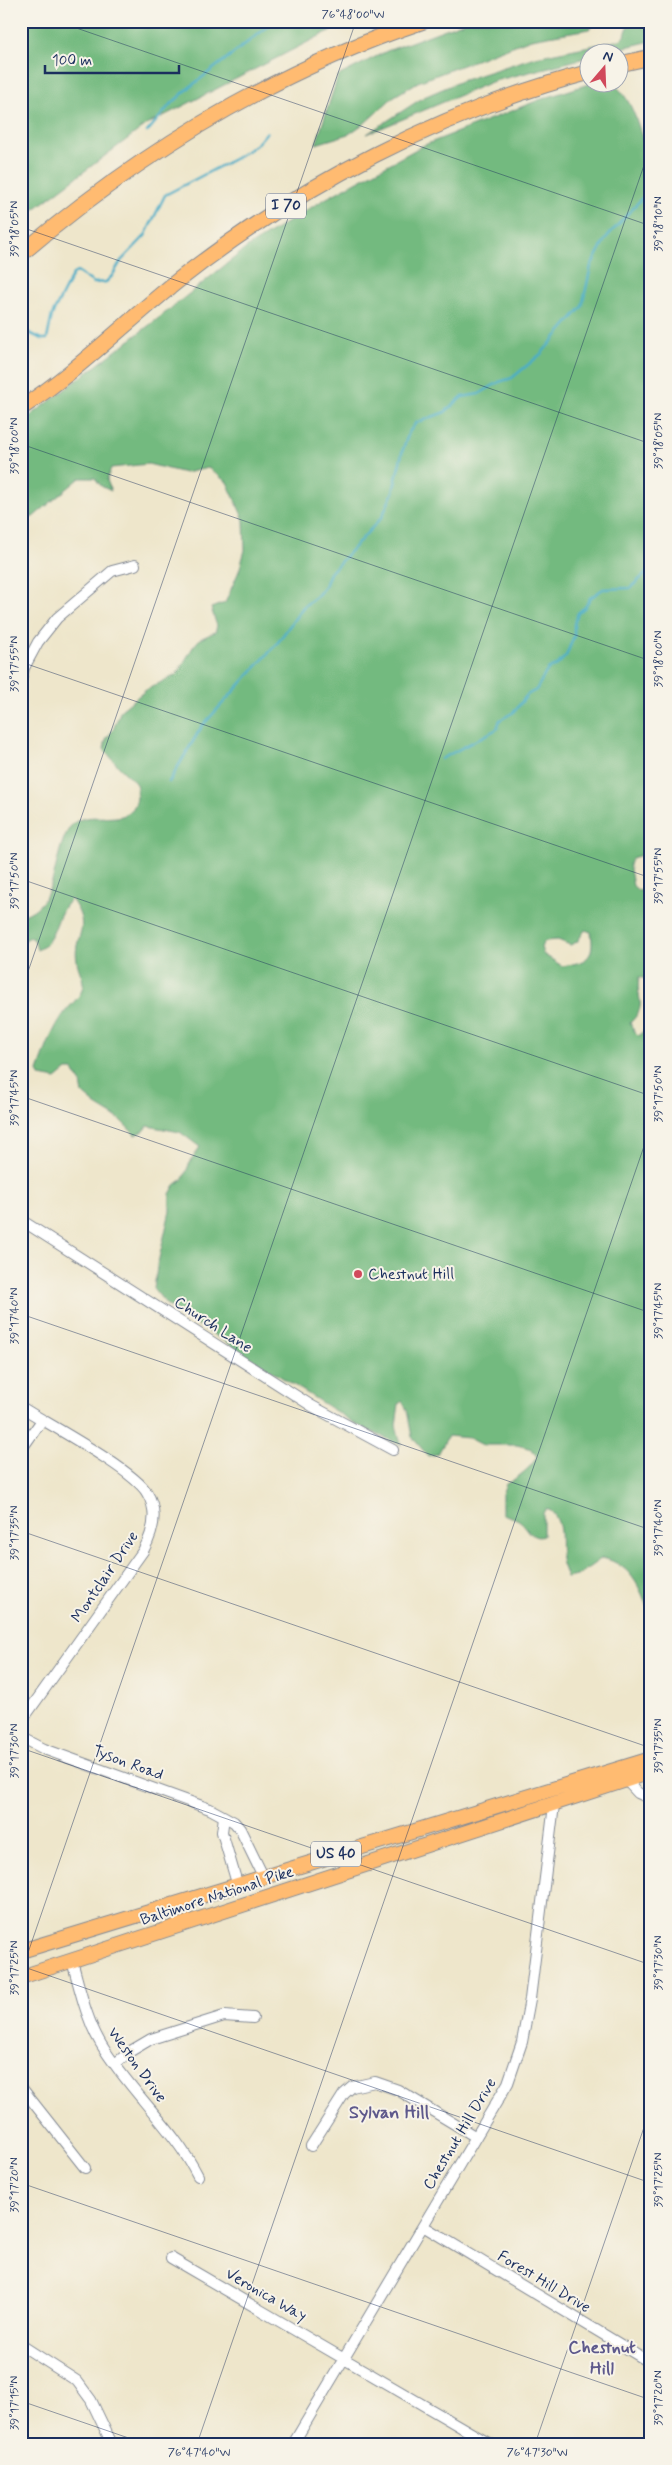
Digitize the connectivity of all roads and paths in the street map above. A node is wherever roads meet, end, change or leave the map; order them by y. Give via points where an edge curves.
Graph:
1 (424, 21) edge
2 (645, 58) edge
3 (630, 62) edge
4 (580, 75) edge
5 (21, 254) edge
6 (21, 408) edge
7 (135, 565) dead end
8 (21, 680) edge
9 (21, 1220) edge
10 (21, 1407) edge
11 (42, 1420) junction
12 (21, 1450) edge
13 (393, 1450) dead end
14 (21, 1722) edge
15 (21, 1737) edge
16 (651, 1759) edge
17 (651, 1772) edge
18 (626, 1780) junction
19 (651, 1799) edge
20 (554, 1805) junction
21 (224, 1817) junction
22 (263, 1876) junction
23 (237, 1884) junction
24 (21, 1951) edge
25 (72, 1961) junction
26 (21, 1977) edge
27 (253, 2018) dead end
28 (115, 2064) junction
29 (21, 2087) edge
30 (476, 2137) junction
31 (312, 2146) dead end
32 (85, 2168) dead end
33 (198, 2176) dead end
34 (423, 2226) junction
35 (171, 2258) dead end
36 (21, 2345) edge
37 (346, 2358) junction
38 (651, 2362) edge
39 (112, 2444) edge
40 (293, 2444) edge
41 (490, 2444) edge

1 - 5 highway via 331,56 248,96 114,179
2 - 3 highway
4 - 6 highway, I 70 via 526,91 436,126 294,200 180,279
7 - 8 street via 112,571 57,618 38,642
9 - 13 street, Church Lane via 312,1406
10 - 11 street, Montclair Drive
11 - 12 street
11 - 14 street, Montclair Drive via 141,1484 153,1506 154,1516 150,1539 143,1551
15 - 21 street, Tyson Road via 44,1749 201,1805
16 - 22 main road, Baltimore National Pike / US 40
17 - 18 main road, Baltimore National Pike / US 40
18 - 19 street via 638,1793
18 - 20 main road, Baltimore National Pike / US 40
20 - 25 main road, Baltimore National Pike / US 40
20 - 30 street, Chestnut Hill Drive via 522,2042 508,2083
21 - 22 street, Tyson Road via 240,1828
21 - 23 street via 222,1832
22 - 23 main road, Baltimore National Pike / US 40
23 - 24 main road, Baltimore National Pike / US 40
25 - 26 main road, Baltimore National Pike / US 40
25 - 28 street, Weston Drive via 88,2018 100,2044
27 - 28 street via 224,2016 151,2039
28 - 33 street, Weston Drive via 179,2144
29 - 32 street
30 - 31 street via 398,2090 375,2082 352,2087 344,2094
30 - 34 street, Chestnut Hill Drive
34 - 37 street, Chestnut Hill Drive
34 - 38 street, Forest Hill Drive
35 - 37 street, Veronica Way
36 - 39 street via 77,2381 91,2400
37 - 40 street, Chestnut Hill Drive
37 - 41 street, Veronica Way

